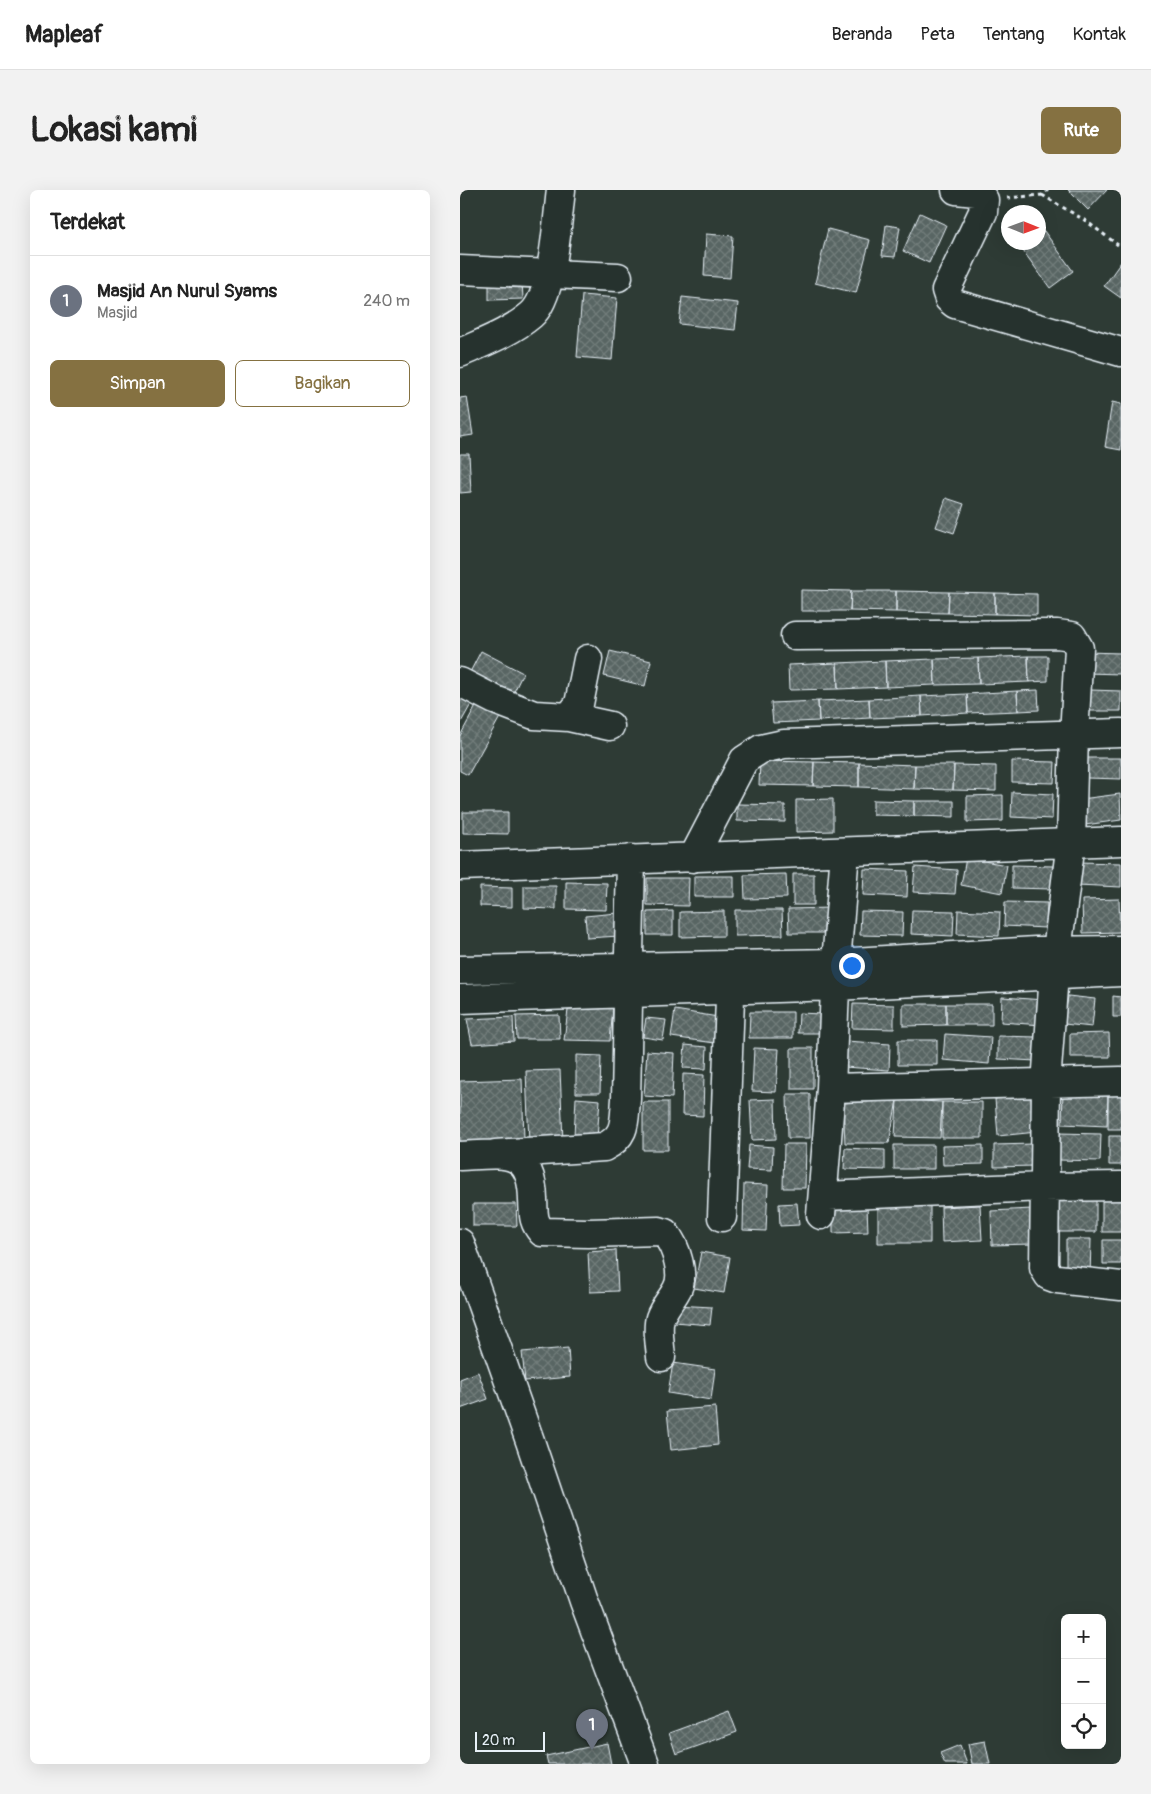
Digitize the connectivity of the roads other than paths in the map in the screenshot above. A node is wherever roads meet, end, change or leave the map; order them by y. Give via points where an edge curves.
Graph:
1 (561, 190) edge
2 (956, 190) edge
3 (460, 270) edge
4 (550, 273) junction
5 (618, 277) dead end
6 (1121, 352) edge
7 (460, 353) edge
8 (795, 636) dead end
9 (588, 659) dead end
10 (460, 682) edge
11 (569, 717) junction
12 (610, 726) dead end
13 (1121, 733) edge
14 (1074, 735) junction
15 (1121, 841) edge
16 (1072, 842) junction
17 (845, 852) junction
18 (693, 858) junction
19 (631, 859) junction
20 (460, 866) edge
21 (1121, 950) edge
22 (1056, 963) junction
23 (629, 965) junction
24 (460, 970) edge
25 (1121, 972) edge
26 (836, 974) junction
27 (731, 977) junction
28 (628, 993) junction
29 (460, 999) edge
30 (1121, 1081) edge
31 (1046, 1084) junction
32 (831, 1088) junction
33 (495, 1154) junction
34 (460, 1156) edge
35 (1121, 1186) edge
36 (1044, 1187) junction
37 (722, 1218) dead end
38 (460, 1243) edge
39 (1121, 1286) edge
40 (661, 1356) dead end
41 (645, 1764) edge

1 - 4 street
2 - 6 street via 976,192 984,200 983,212 946,290 949,299 955,304
3 - 4 street
4 - 5 street
4 - 7 street via 540,304 532,314 517,325
8 - 14 street via 1072,636 1080,648
9 - 11 street via 579,704
10 - 11 street via 534,715
11 - 12 street
13 - 14 street
14 - 16 street
14 - 18 street via 784,744 761,749 744,760
15 - 16 street
16 - 17 street
16 - 22 street
17 - 18 street
17 - 26 street
18 - 19 street
19 - 20 street
19 - 23 street
21 - 22 street
22 - 25 street
22 - 26 street via 1036,951
22 - 31 street
23 - 24 street
23 - 27 street
23 - 28 street
26 - 27 street
26 - 32 street
27 - 28 street
27 - 37 street
28 - 29 street
28 - 33 street via 625,1106 623,1130 616,1141 604,1147
30 - 31 street
31 - 32 street
31 - 36 street
32 - 36 street via 822,1206
33 - 34 street
33 - 40 street via 511,1156 522,1162 531,1174 533,1216 535,1225 542,1232 666,1233 680,1279 678,1290 659,1320
35 - 36 street
36 - 39 street via 1044,1268 1049,1276 1057,1280
38 - 41 street via 584,1601

